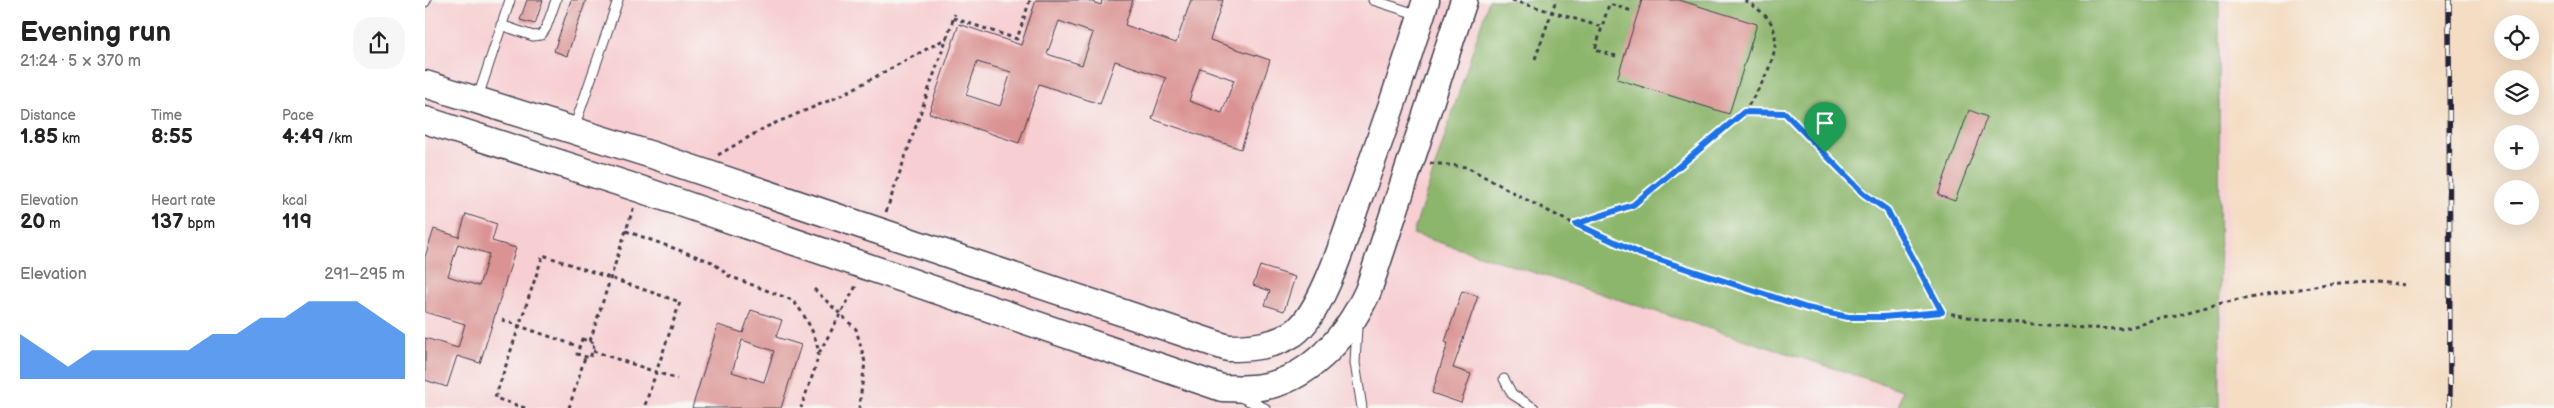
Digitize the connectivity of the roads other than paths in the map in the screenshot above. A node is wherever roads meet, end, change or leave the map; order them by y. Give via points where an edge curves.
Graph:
1 (510, 0) edge
2 (555, 0) edge
3 (618, 0) edge
4 (1373, 0) edge
5 (1465, 0) edge
6 (1424, 8) edge
7 (501, 25) junction
8 (425, 84) edge
9 (477, 100) junction
10 (425, 120) edge
11 (452, 127) junction
12 (573, 130) junction
13 (425, 138) edge
14 (1378, 147) junction
15 (652, 155) junction
16 (1413, 159) junction
17 (640, 189) junction
18 (1358, 313) junction
19 (1504, 379) dead end
20 (1222, 388) junction
21 (1265, 408) edge
22 (1362, 408) edge
23 (1535, 408) edge

1 - 7 lane
2 - 7 lane via 541,35 533,36
3 - 12 lane
4 - 6 lane
5 - 16 street
6 - 14 street
7 - 9 lane
8 - 9 street
9 - 12 street
10 - 11 street
11 - 13 street
11 - 17 street
12 - 15 street
14 - 15 street via 1331,274 1316,305 1294,332 1251,348 1228,348
14 - 16 street
15 - 17 street
16 - 18 street
17 - 20 street
18 - 20 street via 1315,365 1277,384
18 - 22 lane via 1355,363
19 - 23 lane via 1512,394
20 - 21 lane

